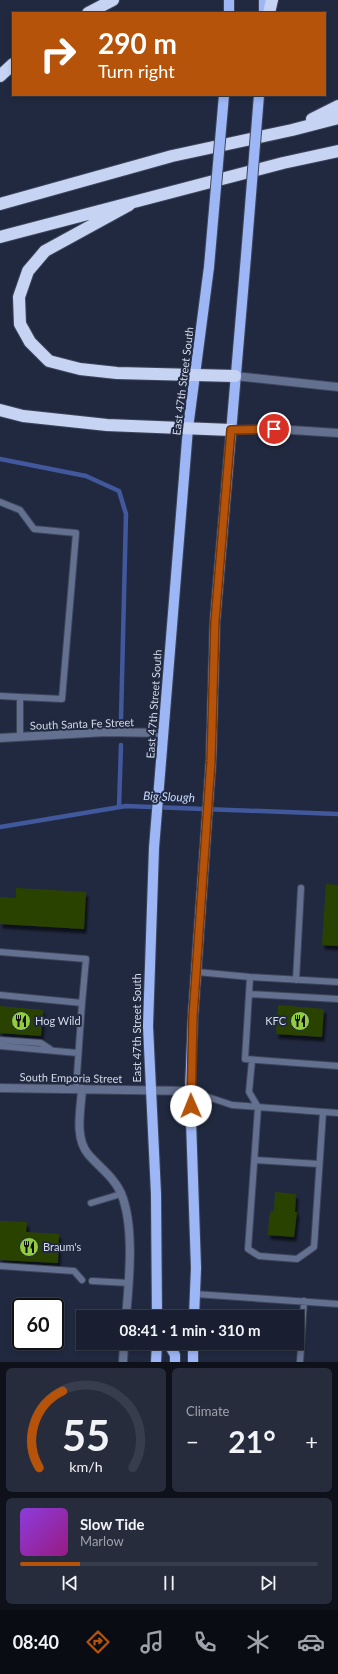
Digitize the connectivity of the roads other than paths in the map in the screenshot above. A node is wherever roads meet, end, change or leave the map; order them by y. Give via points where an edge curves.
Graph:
1 (113, 0) edge
2 (229, 0) edge
3 (264, 0) edge
4 (272, 0) edge
5 (90, 12) edge
6 (229, 12) edge
7 (264, 12) edge
8 (270, 12) edge
9 (12, 65) edge
10 (0, 76) edge
11 (224, 96) edge
12 (259, 96) edge
13 (338, 106) edge
14 (338, 118) edge
15 (292, 130) junction
16 (338, 151) edge
17 (0, 204) edge
18 (129, 205) junction
19 (0, 237) edge
20 (195, 375) junction
21 (235, 376) junction
22 (338, 387) edge
23 (0, 410) edge
24 (188, 428) junction
25 (231, 430) junction
26 (338, 433) edge
27 (0, 502) edge
28 (0, 696) edge
29 (20, 697) junction
30 (164, 733) junction
31 (20, 737) junction
32 (0, 738) edge
33 (301, 888) dead end
34 (0, 952) edge
35 (197, 972) junction
36 (250, 977) junction
37 (296, 980) junction
38 (338, 982) edge
39 (250, 994) junction
40 (0, 995) edge
41 (338, 999) edge
42 (82, 1003) junction
43 (0, 1040) edge
44 (0, 1046) edge
45 (52, 1050) junction
46 (78, 1053) junction
47 (252, 1060) junction
48 (338, 1066) edge
49 (0, 1088) edge
50 (79, 1089) junction
51 (150, 1091) junction
52 (190, 1091) junction
53 (258, 1107) junction
54 (323, 1112) junction
55 (338, 1113) edge
56 (255, 1160) junction
57 (319, 1164) junction
58 (121, 1194) junction
59 (91, 1203) dead end
60 (0, 1266) edge
61 (82, 1280) dead end
62 (92, 1281) dead end
63 (129, 1283) junction
64 (195, 1294) junction
65 (304, 1301) junction
66 (338, 1304) edge
67 (127, 1310) edge
68 (157, 1310) edge
69 (194, 1310) edge
70 (124, 1350) edge
71 (157, 1350) edge
72 (172, 1350) edge
73 (193, 1350) edge
74 (123, 1362) edge
75 (156, 1362) edge
76 (175, 1362) edge
77 (193, 1362) edge
78 (300, 1362) edge

1 - 5 highway
2 - 6 main road
3 - 7 main road
4 - 8 highway
9 - 10 highway
11 - 20 main road, East 47th Street South, bridge via 209,267
12 - 21 main road, bridge
13 - 15 highway
14 - 15 highway
15 - 17 highway via 172,156
16 - 18 highway via 283,163
18 - 19 highway
18 - 20 highway via 45,251 28,271 19,297 20,324 30,342 49,361 80,369 117,373
20 - 21 highway
20 - 24 main road, East 47th Street South
21 - 22 street
21 - 25 main road
23 - 24 highway via 23,416 107,425
24 - 25 highway
24 - 30 main road, East 47th Street South
25 - 26 street via 276,429
25 - 35 main road via 215,621 211,765
27 - 29 lane via 20,510 34,529 76,533 62,699
28 - 29 lane
29 - 31 lane
30 - 31 street, South Santa Fe Street via 106,732
30 - 51 main road, East 47th Street South via 154,848 148,1026
31 - 32 street, South Santa Fe Street
33 - 37 lane
34 - 42 lane via 86,959
35 - 36 lane
35 - 52 main road
36 - 37 lane
36 - 39 lane
37 - 38 lane
39 - 41 lane
39 - 47 lane via 245,1059
40 - 42 lane
42 - 46 lane
43 - 45 lane via 41,1043
44 - 45 lane
45 - 46 lane
46 - 50 lane
47 - 48 lane
47 - 53 lane via 249,1092
49 - 50 street, South Emporia Street
50 - 51 street, South Emporia Street
50 - 58 street via 81,1142 88,1154 112,1178
51 - 52 street, South Emporia Street
51 - 68 main road, East 47th Street South via 156,1194
52 - 53 lane via 232,1105
52 - 64 main road
53 - 54 lane
53 - 56 lane
54 - 55 lane
54 - 57 lane
56 - 57 lane
56 - 57 lane via 248,1249 259,1256 297,1259 314,1247
58 - 59 lane
58 - 63 street via 127,1213
60 - 61 lane via 74,1271
62 - 63 lane
63 - 67 street
64 - 65 lane
64 - 69 main road
65 - 66 lane
65 - 78 lane
70 - 74 street
71 - 75 main road
72 - 76 main road
73 - 77 main road

